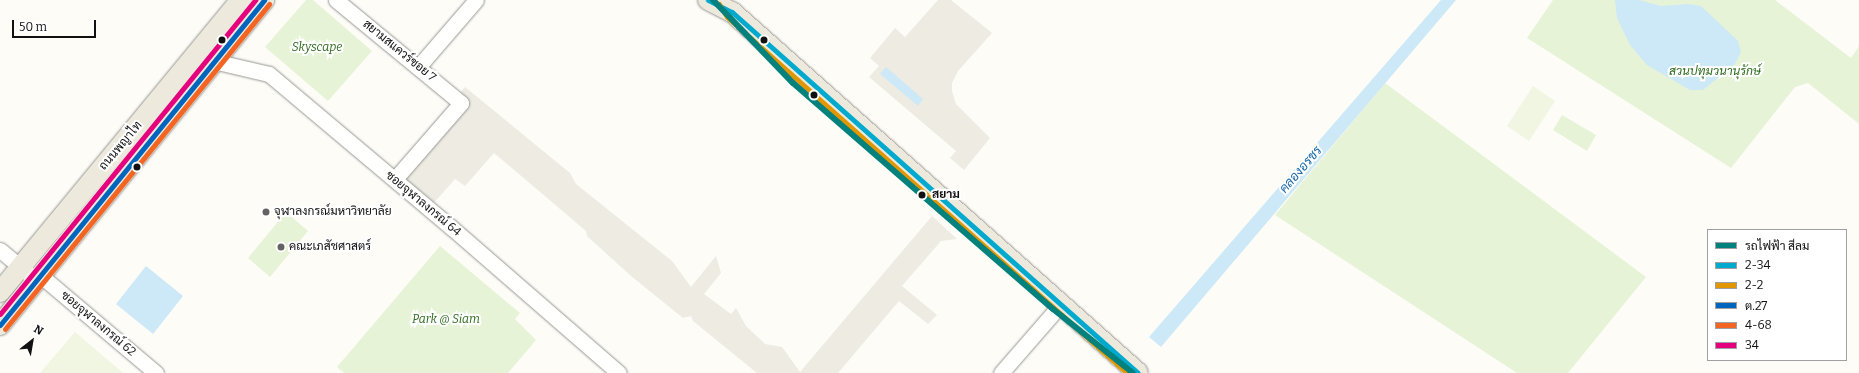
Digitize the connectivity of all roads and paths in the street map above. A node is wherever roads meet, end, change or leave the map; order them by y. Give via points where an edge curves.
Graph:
1 (241, 0) edge
2 (264, 0) edge
3 (336, 0) edge
4 (476, 0) edge
5 (708, 0) edge
6 (728, 6) edge
7 (213, 62) junction
8 (419, 66) junction
9 (395, 179) junction
10 (0, 250) edge
11 (20, 268) junction
12 (38, 278) junction
13 (0, 292) edge
14 (1061, 304) junction
15 (0, 325) edge
16 (156, 373) edge
17 (619, 373) edge
18 (1001, 373) edge
19 (1138, 373) edge

1 - 11 main road, ถนนพญาไท
2 - 7 main road, ถนนพญาไท
3 - 8 street, สยามสแควร์ซอย 7
4 - 8 street
5 - 6 main road
6 - 14 main road
7 - 9 street, ซอยจุฬาลงกรณ์ 64 via 269,74
7 - 12 main road, ถนนพญาไท
8 - 9 street, สยามสแควร์ซอย 7 via 461,103
9 - 17 street, ซอยจุฬาลงกรณ์ 64
10 - 11 street, ซอยจุฬาลงกรณ์ 62
11 - 12 street, ซอยจุฬาลงกรณ์ 62
11 - 13 main road, ถนนพญาไท
12 - 15 main road, ถนนพญาไท
12 - 16 street, ซอยจุฬาลงกรณ์ 62
14 - 18 street
14 - 19 main road

